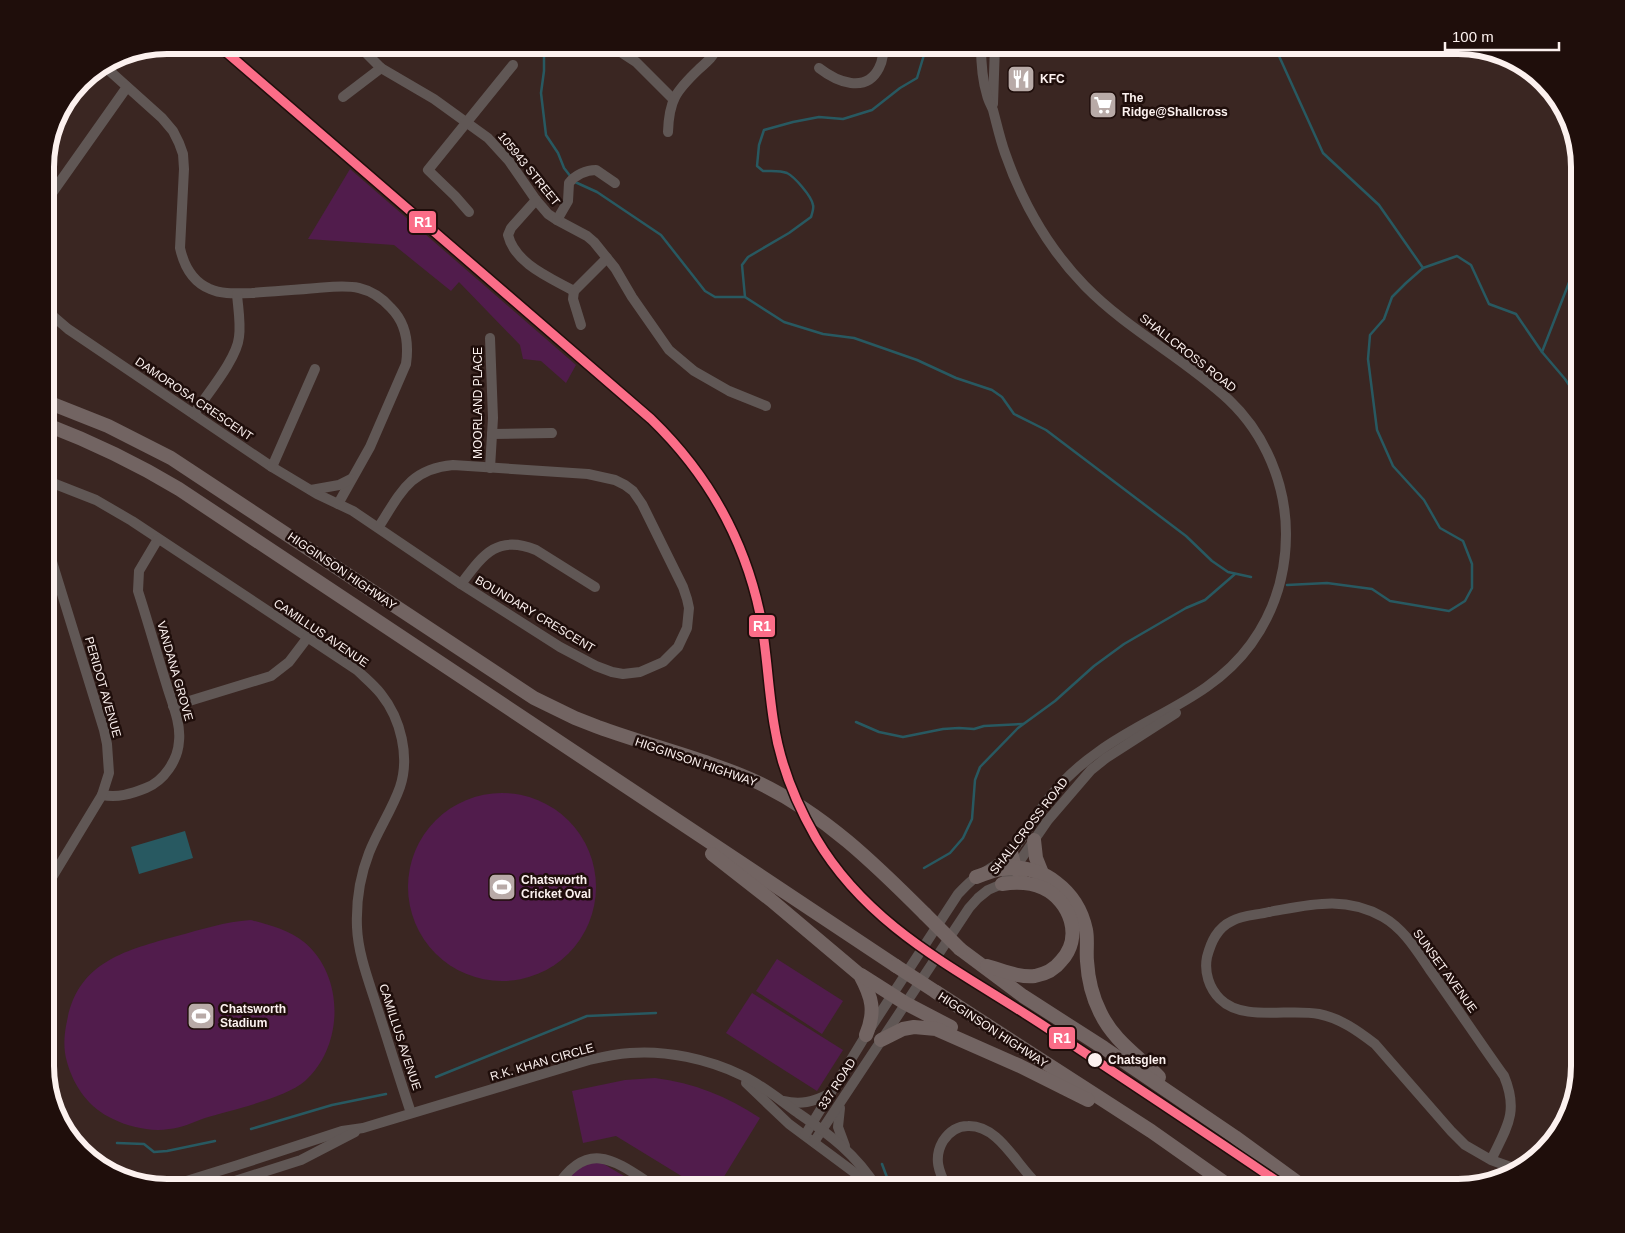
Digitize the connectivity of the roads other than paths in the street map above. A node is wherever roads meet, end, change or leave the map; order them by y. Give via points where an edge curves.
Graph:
1 (367, 54) edge
2 (624, 54) edge
3 (713, 54) edge
4 (883, 54) edge
5 (982, 54) edge
6 (995, 54) edge
7 (513, 65) dead end
8 (381, 68) junction
9 (819, 68) dead end
10 (109, 70) edge
11 (127, 86) junction
12 (343, 97) dead end
13 (673, 99) junction
14 (992, 110) junction
15 (466, 122) junction
16 (668, 132) dead end
17 (615, 183) dead end
18 (54, 190) edge
19 (536, 200) junction
20 (469, 212) dead end
21 (557, 220) junction
22 (607, 258) junction
23 (574, 291) junction
24 (237, 294) junction
25 (54, 317) edge
26 (581, 325) dead end
27 (490, 338) dead end
28 (315, 369) dead end
29 (54, 405) edge
30 (766, 406) dead end
31 (194, 414) junction
32 (54, 428) edge
33 (552, 432) dead end
34 (492, 434) junction
35 (272, 467) junction
36 (490, 468) junction
37 (351, 479) junction
38 (54, 484) edge
39 (311, 490) junction
40 (338, 504) junction
41 (378, 528) junction
42 (158, 539) junction
43 (54, 569) edge
44 (462, 584) junction
45 (594, 587) dead end
46 (308, 637) junction
47 (1189, 700) junction
48 (173, 706) junction
49 (618, 783) junction
50 (102, 795) junction
51 (1034, 840) junction
52 (1011, 852) junction
53 (1015, 868) junction
54 (54, 874) edge
55 (976, 877) junction
56 (1039, 879) junction
57 (1002, 884) junction
58 (979, 964) junction
59 (860, 975) junction
60 (892, 996) junction
61 (905, 1003) junction
62 (866, 1035) junction
63 (881, 1040) junction
64 (1020, 1066) junction
65 (730, 1071) junction
66 (829, 1093) junction
67 (844, 1097) junction
68 (778, 1099) junction
69 (1182, 1101) junction
70 (411, 1113) junction
71 (812, 1123) junction
72 (363, 1128) junction
73 (822, 1130) junction
74 (1151, 1131) junction
75 (804, 1135) junction
76 (814, 1142) junction
77 (848, 1151) junction
78 (1491, 1160) junction
79 (238, 1165) junction
80 (1510, 1167) edge
81 (222, 1170) junction
82 (193, 1179) edge
83 (225, 1179) edge
84 (243, 1179) edge
85 (255, 1179) edge
86 (563, 1179) edge
87 (642, 1179) edge
88 (860, 1179) edge
89 (870, 1179) edge
90 (942, 1179) edge
91 (1032, 1179) edge
92 (1219, 1179) edge
93 (1292, 1179) edge

1 - 8 street, 105943 STREET
2 - 13 street
3 - 13 street
4 - 9 street via 873,77 858,84 836,80
5 - 14 street, SHALLCROSS ROAD via 982,76
6 - 14 street, SHALLCROSS ROAD
7 - 15 street
8 - 12 street
8 - 15 street, 105943 STREET
10 - 11 street
11 - 18 street
11 - 24 street via 162,118 179,143 184,169 180,248 189,271 210,290
13 - 16 street
14 - 47 street, SHALLCROSS ROAD via 1015,180 1041,229 1063,260 1111,310 1231,402 1261,441 1280,486 1286,522 1286,548 1280,583 1270,611 1238,661
15 - 19 street, 105943 STREET via 496,146
15 - 20 street via 428,172
17 - 21 street via 596,170 575,177 569,183 568,201
19 - 21 street, 105943 STREET
19 - 23 street via 511,228 508,238 518,253 538,271
21 - 22 street, 105943 STREET via 587,236
22 - 23 street
22 - 30 street, 105943 STREET via 669,350 694,371 729,392
23 - 26 street
24 - 31 street via 240,329 237,348
24 - 37 street via 358,288 381,298 403,323 408,351 406,364 370,447
25 - 31 street, DAMOROSA CRESCENT
27 - 34 street, MOORLAND PLACE
28 - 35 street
29 - 58 highway, HIGGINSON HIGHWAY, bridge via 108,426 171,458 534,698 575,718 728,771 780,794 822,820 874,864
31 - 35 street, DAMOROSA CRESCENT
32 - 49 highway, HIGGINSON HIGHWAY via 117,454 179,490
33 - 34 street
34 - 36 street, MOORLAND PLACE
35 - 39 street, DAMOROSA CRESCENT
36 - 41 street, BOUNDARY CRESCENT via 453,465 422,472 403,489
36 - 44 street, BOUNDARY CRESCENT via 599,475 629,488 642,504 683,587 689,608 687,628 678,647 663,662 640,672 622,674 596,666 560,647
37 - 39 street via 339,485
37 - 40 street
38 - 42 street, CAMILLUS AVENUE via 96,500
39 - 40 street, DAMOROSA CRESCENT
40 - 41 street, DAMOROSA CRESCENT
41 - 44 street, BOUNDARY CRESCENT
42 - 46 street, CAMILLUS AVENUE
42 - 48 street, VANDANA GROVE via 139,571 138,591
43 - 50 street, PERIDOT AVENUE via 107,744 109,773
44 - 45 street via 489,551 510,544 536,550
46 - 48 street via 289,662 271,676
46 - 70 street, CAMILLUS AVENUE via 357,670 380,693 394,715 402,743 400,788 369,851 361,880 357,929 364,967
47 - 51 street, SHALLCROSS ROAD via 1174,714 1090,770
47 - 52 street, SHALLCROSS ROAD via 1120,738 1082,764 1047,800
48 - 50 street, VANDANA GROVE via 179,742 174,760 163,776 151,786 123,796
49 - 59 highway via 771,900
49 - 74 highway, HIGGINSON HIGHWAY, bridge
50 - 54 street, PERIDOT AVENUE
51 - 53 street, SHALLCROSS ROAD
51 - 56 highway
52 - 53 highway
52 - 55 street, SHALLCROSS ROAD
53 - 55 highway
53 - 56 highway
53 - 57 street, SHALLCROSS ROAD
55 - 60 street, SHALLCROSS ROAD via 958,894
56 - 57 highway
56 - 58 highway via 1059,899 1072,922 1073,938 1064,959 1036,976 1017,975
56 - 69 highway via 1062,887 1078,909 1086,936 1091,989 1110,1030
57 - 61 street, SHALLCROSS ROAD via 988,890 969,908
58 - 69 highway, HIGGINSON HIGHWAY
59 - 60 highway
59 - 62 highway via 872,1004 872,1020
60 - 61 highway
60 - 62 street, SHALLCROSS ROAD
61 - 63 street, SHALLCROSS ROAD
61 - 64 highway
62 - 66 street, 337 ROAD
63 - 64 highway via 903,1029 936,1028
63 - 67 street, 337 ROAD
64 - 74 highway
65 - 68 street, R.K. KHAN CIRCLE via 749,1079
65 - 70 street, R.K. KHAN CIRCLE via 672,1055 628,1053 589,1060
65 - 75 street, R.K. KHAN CIRCLE
66 - 68 street via 801,1104
66 - 71 street, 337 ROAD
67 - 73 street, 337 ROAD
67 - 77 street via 837,1121
68 - 71 street, R.K. KHAN CIRCLE
69 - 93 highway, HIGGINSON HIGHWAY
70 - 72 street, R.K. KHAN CIRCLE
71 - 73 street, R.K. KHAN CIRCLE
71 - 75 street, 337 ROAD
72 - 79 street, R.K. KHAN CIRCLE
72 - 85 street, R.K. KHAN CIRCLE via 301,1160
73 - 76 street, 337 ROAD
73 - 77 street, R.K. KHAN CIRCLE
74 - 92 highway, HIGGINSON HIGHWAY
75 - 76 street, R.K. KHAN CIRCLE
76 - 88 street, R.K. KHAN CIRCLE
77 - 89 street, R.K. KHAN CIRCLE
78 - 78 street, SUNSET AVENUE via 1512,1110 1510,1090 1504,1076 1413,945 1395,926 1368,910 1339,902 1312,904 1232,920 1215,935 1206,965 1209,984 1225,1004 1246,1011 1303,1011 1346,1024 1374,1044 1465,1145
78 - 80 street, SUNSET AVENUE
79 - 81 street, R.K. KHAN CIRCLE
79 - 84 street
81 - 82 street, R.K. KHAN CIRCLE
81 - 83 street
86 - 87 street via 572,1167 597,1158 615,1162
90 - 91 street via 937,1162 941,1145 957,1128 972,1126 996,1136

